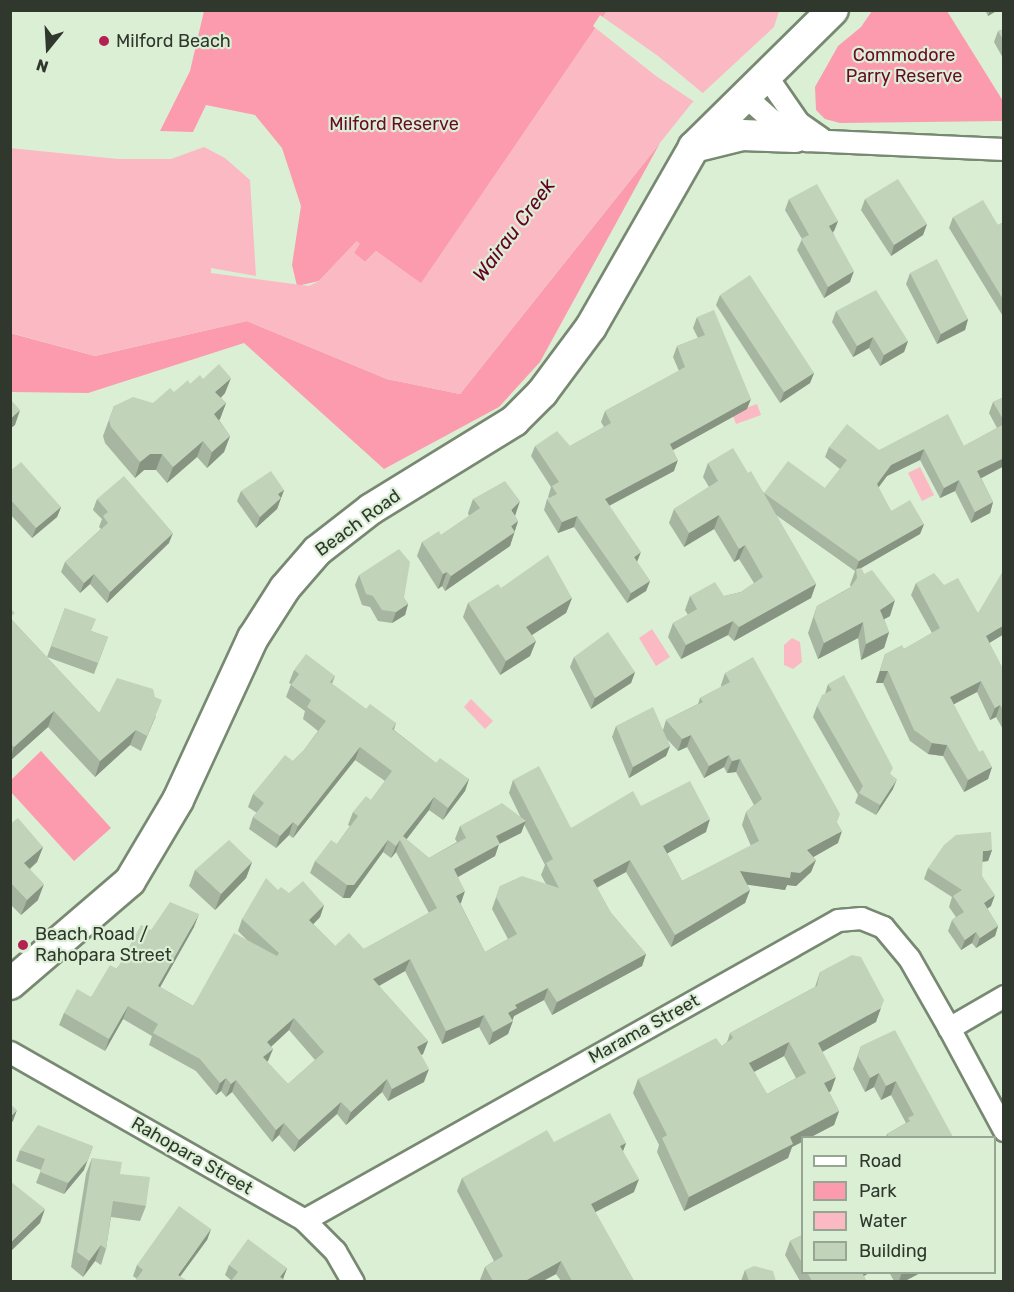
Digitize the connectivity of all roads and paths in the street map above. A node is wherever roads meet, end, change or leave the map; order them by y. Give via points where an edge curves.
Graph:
1 (834, 10) edge
2 (756, 86) junction
3 (795, 136) junction
4 (838, 144) junction
5 (694, 147) junction
6 (1004, 148) edge
7 (10, 984) edge
8 (1004, 996) edge
9 (949, 1028) junction
10 (10, 1052) edge
11 (1004, 1130) edge
12 (304, 1220) junction
13 (353, 1281) edge

1 - 2 main road, Beach Road
2 - 3 street via 760,112
2 - 4 street via 805,128
2 - 5 main road, Beach Road
3 - 4 street
3 - 5 main road via 742,135
4 - 6 street
5 - 7 main road, Beach Road via 591,327 542,393 514,420 371,509 316,550 285,588 253,638 178,800 130,880
8 - 9 street
9 - 11 street, Marama Street
9 - 12 street, Marama Street via 909,958 883,927 861,918 838,920
10 - 12 street, Rahopara Street
12 - 13 street, Rahopara Street via 335,1251

